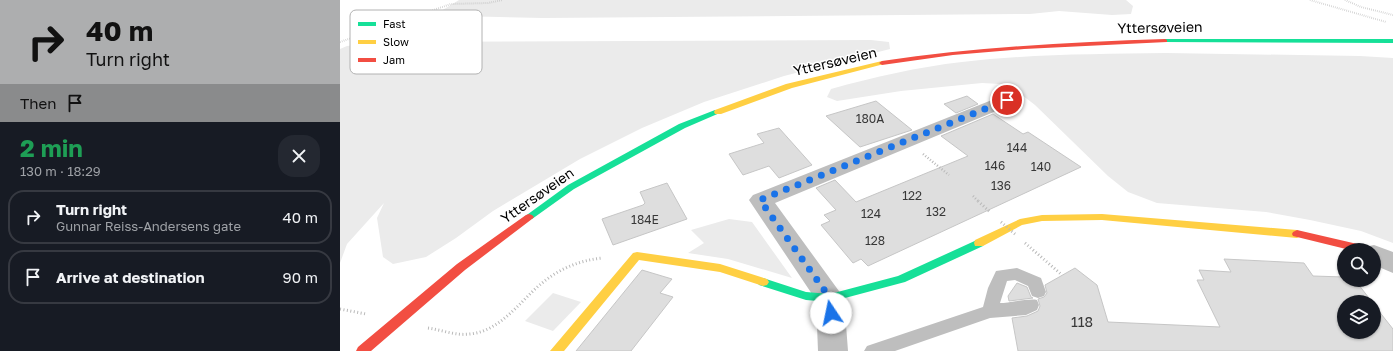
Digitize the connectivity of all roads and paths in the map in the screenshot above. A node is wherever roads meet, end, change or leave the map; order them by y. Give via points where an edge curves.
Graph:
1 (503, 0) edge
2 (1310, 0) edge
3 (1345, 0) edge
4 (435, 10) edge
5 (1393, 15) edge
6 (1389, 23) dead end
7 (350, 39) edge
8 (1393, 41) edge
9 (340, 42) edge
10 (1007, 100) dead end
11 (907, 140) junction
12 (949, 175) dead end
13 (973, 196) dead end
14 (1337, 243) edge
15 (638, 256) junction
16 (1381, 257) edge
17 (1393, 263) edge
18 (1062, 275) dead end
19 (830, 298) junction
20 (340, 309) edge
21 (990, 311) junction
22 (372, 316) dead end
23 (426, 328) dead end
24 (362, 351) edge
25 (556, 351) edge
26 (833, 351) edge
27 (873, 351) edge

1 - 4 path via 451,4
2 - 6 path
3 - 5 path
7 - 9 path
8 - 24 main road, Yttersøveien via 1111,42 958,52 883,64 789,86 682,126 571,187 461,267
10 - 11 street
11 - 12 path
11 - 19 street via 760,200
13 - 18 path, bridge
14 - 19 main road via 1298,234 1102,217 1042,218 1020,222 901,279
15 - 19 main road via 720,268 806,296
15 - 23 path via 595,258 562,269 542,283 513,312 491,327 471,334
15 - 25 main road
16 - 17 street
19 - 26 street
20 - 22 path
21 - 21 lane via 1026,308 1034,298 1035,282 1017,274 1002,275
21 - 27 lane

